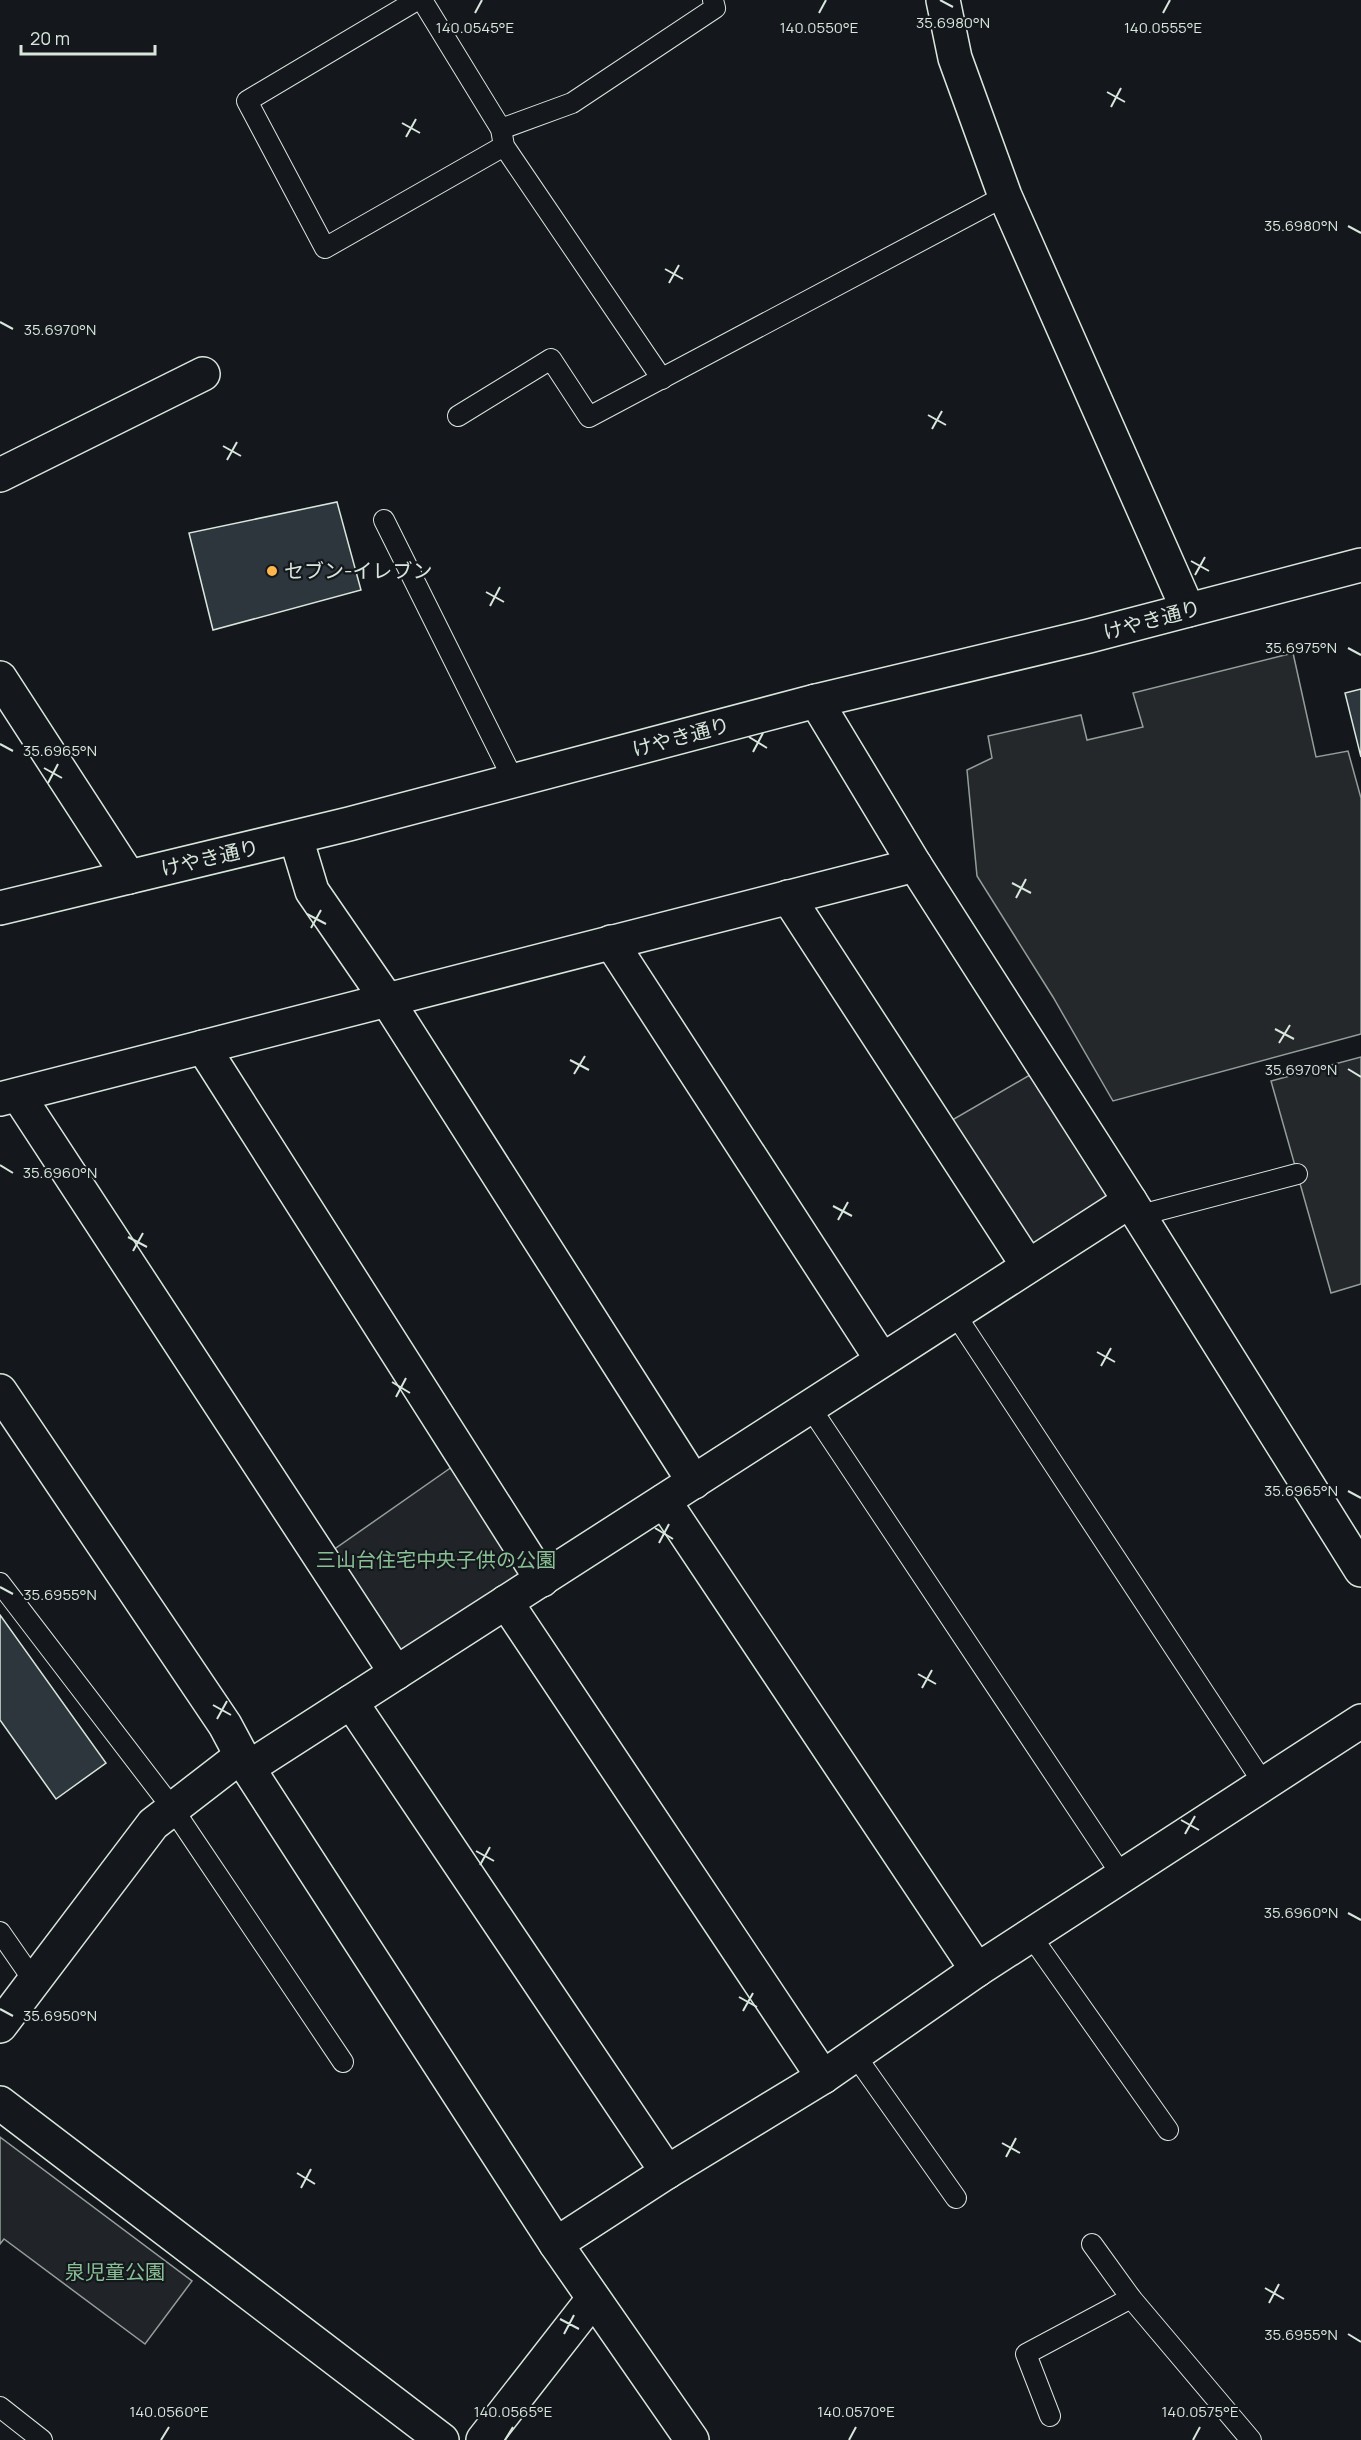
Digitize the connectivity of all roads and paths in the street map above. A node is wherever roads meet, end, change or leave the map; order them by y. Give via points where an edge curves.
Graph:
1 (417, 0) edge
2 (422, 0) edge
3 (713, 0) edge
4 (943, 0) edge
5 (503, 137) junction
6 (1005, 196) junction
7 (202, 374) dead end
8 (662, 380) junction
9 (458, 416) dead end
10 (0, 475) edge
11 (384, 520) dead end
12 (1361, 565) edge
13 (1188, 610) junction
14 (0, 678) edge
15 (816, 701) junction
16 (514, 781) junction
17 (296, 838) junction
18 (915, 865) junction
19 (129, 877) junction
20 (788, 897) junction
21 (0, 908) edge
22 (611, 942) junction
23 (387, 1000) junction
24 (204, 1047) junction
25 (9, 1097) edge
26 (1297, 1174) dead end
27 (1133, 1208) junction
28 (1028, 1266) junction
29 (955, 1314) junction
30 (882, 1360) junction
31 (0, 1391) edge
32 (810, 1407) junction
33 (694, 1482) junction
34 (664, 1501) junction
35 (1361, 1570) edge
36 (542, 1580) junction
37 (0, 1582) edge
38 (506, 1602) junction
39 (396, 1673) junction
40 (351, 1702) junction
41 (1361, 1722) edge
42 (245, 1762) junction
43 (1264, 1784) junction
44 (173, 1809) junction
45 (1123, 1876) junction
46 (0, 1932) edge
47 (1031, 1936) junction
48 (977, 1970) junction
49 (34, 1980) junction
50 (0, 2026) edge
51 (855, 2055) junction
52 (343, 2062) dead end
53 (823, 2077) junction
54 (0, 2103) edge
55 (1168, 2130) dead end
56 (667, 2172) junction
57 (956, 2198) dead end
58 (556, 2244) junction
59 (1092, 2244) dead end
60 (1131, 2298) junction
61 (593, 2299) junction
62 (0, 2407) edge
63 (1050, 2416) dead end
64 (42, 2440) edge
65 (442, 2440) edge
66 (483, 2440) edge
67 (692, 2440) edge
68 (1251, 2440) edge

1 - 5 lane via 247,101 325,248
2 - 5 lane
3 - 5 lane via 715,8 572,103
4 - 6 street via 955,58
5 - 8 lane
6 - 8 lane
6 - 13 street
7 - 10 street
8 - 9 lane via 589,417 551,359
11 - 16 lane
12 - 13 street, けやき通り
13 - 15 street, けやき通り
14 - 19 street
15 - 16 street, けやき通り
15 - 18 street
16 - 17 street, けやき通り
17 - 19 street, けやき通り
17 - 23 street via 312,891
18 - 20 street
18 - 27 street
19 - 21 street, けやき通り
20 - 22 street
20 - 28 street
22 - 23 street
22 - 30 street
23 - 24 street
23 - 33 street
24 - 25 street
24 - 36 street
25 - 39 street
26 - 27 lane
27 - 28 street
27 - 35 street
28 - 29 street
29 - 30 street
29 - 43 lane
30 - 32 street
31 - 42 street via 225,1725
32 - 33 street
32 - 45 lane
33 - 34 street
34 - 36 street
34 - 48 street
36 - 38 street
37 - 44 lane
38 - 39 street
38 - 53 street
39 - 40 street
40 - 42 street
40 - 56 street
41 - 43 street
42 - 44 street
42 - 58 street
43 - 45 street
44 - 49 street via 153,1824
44 - 52 lane
45 - 47 street
46 - 49 lane
47 - 48 street
47 - 55 lane
48 - 51 street
49 - 50 street
51 - 53 street
51 - 57 lane
53 - 56 street
54 - 65 street
56 - 58 street
58 - 61 street
59 - 60 lane
60 - 63 lane via 1026,2354
60 - 68 lane
61 - 66 street
61 - 67 street
62 - 64 lane

